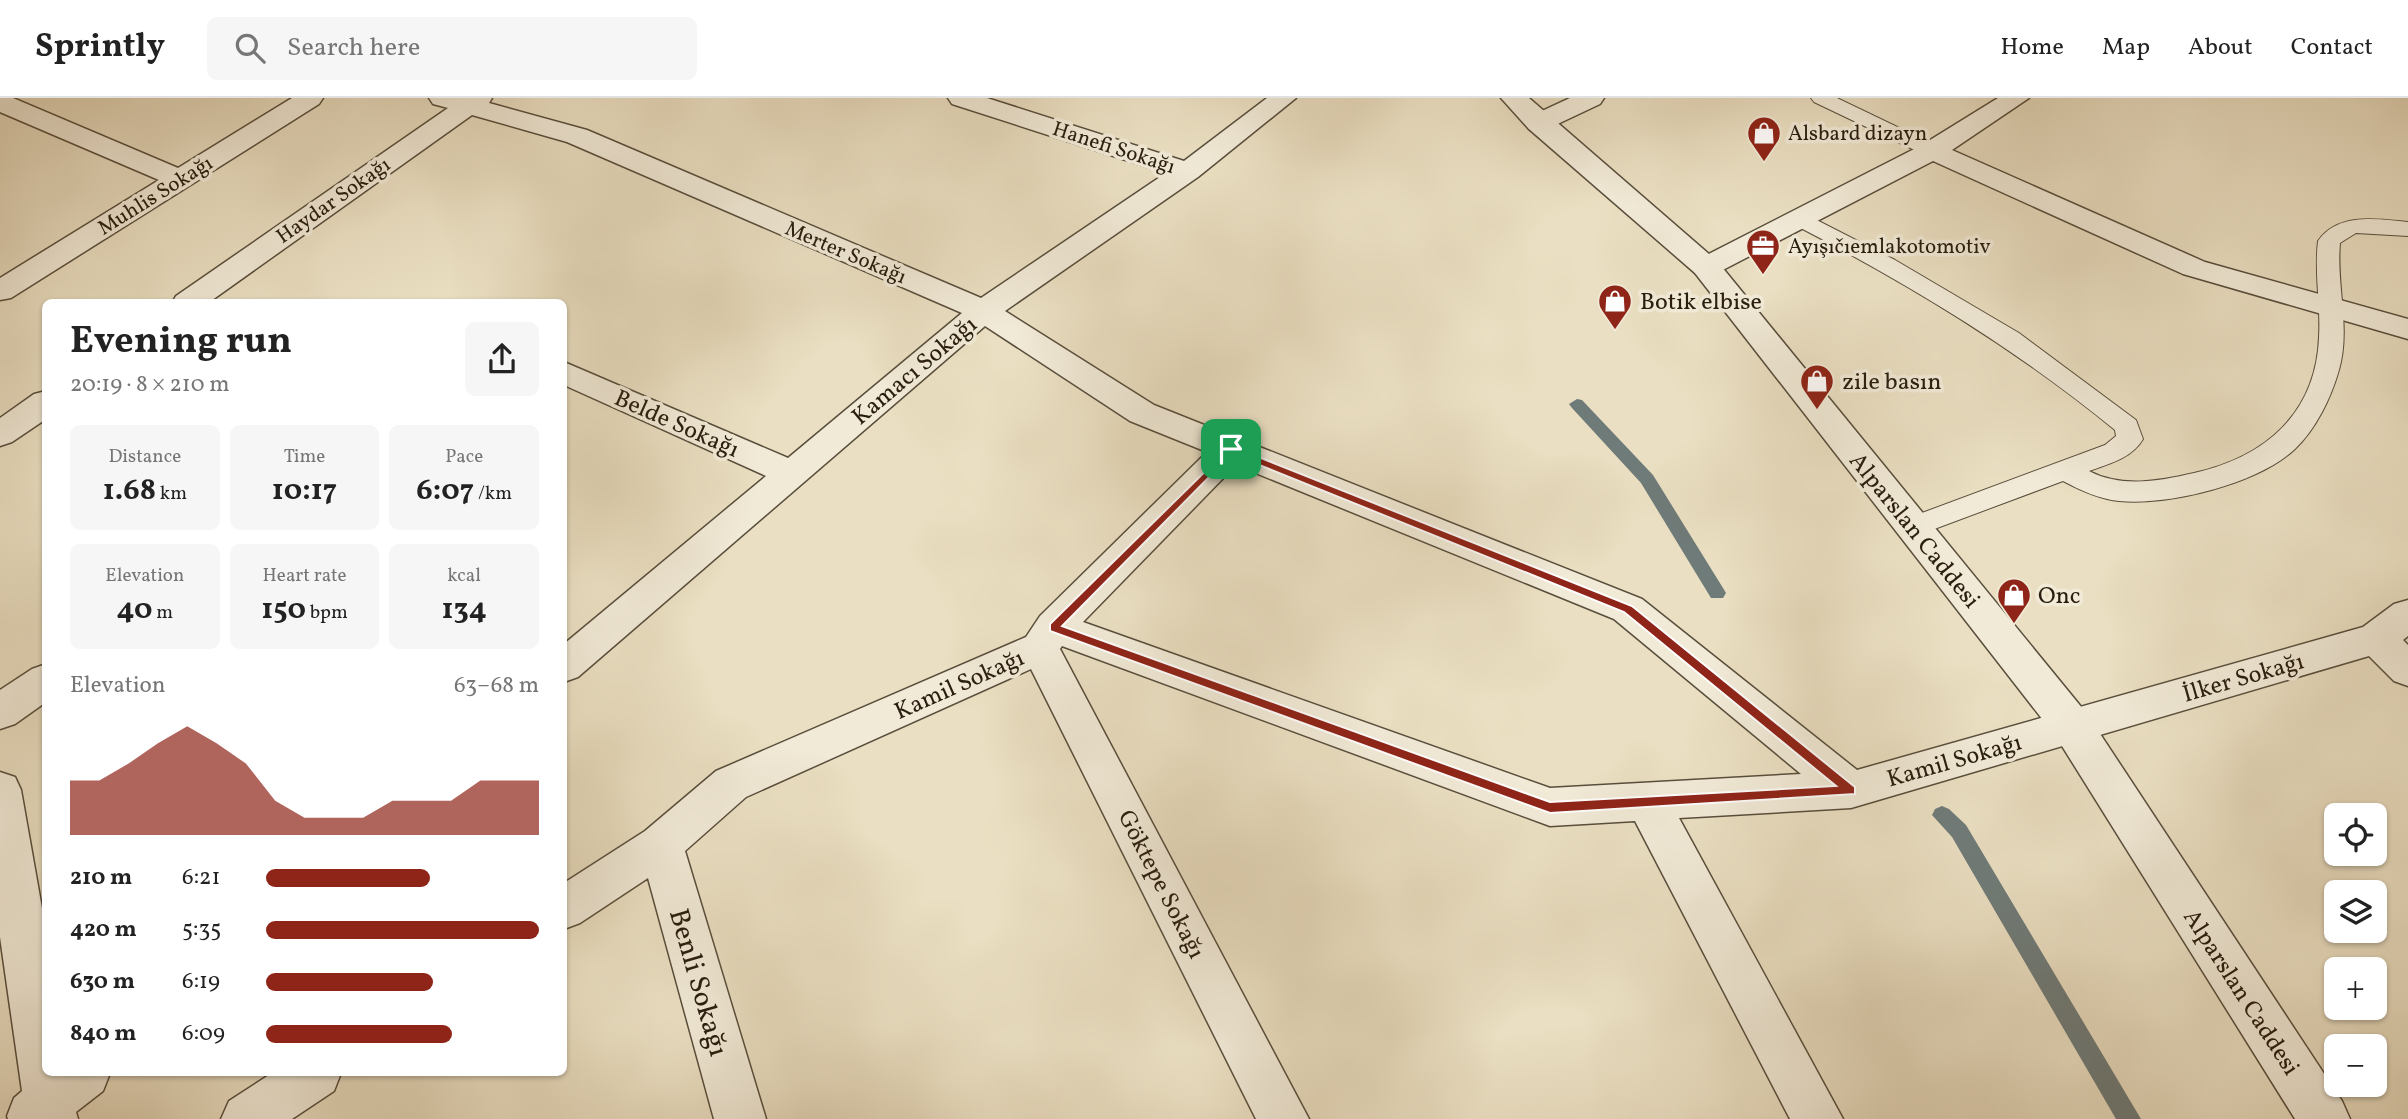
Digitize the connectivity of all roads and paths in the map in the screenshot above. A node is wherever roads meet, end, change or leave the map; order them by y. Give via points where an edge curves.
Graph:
1 (310, 98) edge
2 (961, 98) edge
3 (1283, 98) edge
4 (1591, 98) edge
5 (1821, 98) edge
6 (2016, 98) edge
7 (463, 100) edge
8 (0, 103) edge
9 (1526, 110) edge
10 (1932, 151) junction
11 (1188, 171) junction
12 (180, 179) junction
13 (1801, 219) junction
14 (2408, 229) edge
15 (1706, 267) junction
16 (0, 291) edge
17 (192, 299) edge
18 (2331, 307) junction
19 (984, 311) junction
20 (2408, 328) edge
21 (567, 374) edge
22 (42, 405) edge
23 (0, 434) edge
24 (1231, 449) junction
25 (2065, 470) junction
26 (791, 473) junction
27 (1913, 527) junction
28 (2408, 615) edge
29 (1047, 638) junction
30 (2376, 639) junction
31 (567, 663) edge
32 (2408, 670) edge
33 (42, 683) edge
34 (0, 712) edge
35 (2072, 726) junction
36 (0, 790) edge
37 (1851, 790) junction
38 (1647, 802) junction
39 (661, 845) junction
40 (567, 906) edge
41 (42, 1033) edge
42 (49, 1076) edge
43 (312, 1076) edge
44 (54, 1103) edge
45 (247, 1119) edge
46 (740, 1119) edge
47 (1283, 1119) edge
48 (1817, 1119) edge
49 (2324, 1119) edge

1 - 12 street, Muhlis Sokağı
2 - 11 street, Hanefi Sokağı
3 - 11 street, Kamacı Sokağı
4 - 9 street
5 - 10 lane
6 - 10 street
7 - 17 street, Haydar Sokağı
7 - 19 street, Merter Sokağı via 577,136
8 - 12 street
9 - 15 street, Alparslan Caddesi
10 - 13 street
10 - 18 street via 2194,268
11 - 19 street, Kamacı Sokağı
12 - 16 street, Muhlis Sokağı
13 - 15 street
13 - 25 lane via 1898,269 2012,337 2127,426 2130,439 2114,452
14 - 18 lane via 2368,225 2335,234 2328,248
15 - 27 street, Alparslan Caddesi
18 - 20 street
18 - 25 lane via 2328,367 2301,423 2279,449 2217,479 2138,490 2101,487
19 - 24 street, Merter Sokağı via 1142,413
19 - 26 street, Kamacı Sokağı
21 - 26 street, Belde Sokağı
22 - 23 street
24 - 29 street
24 - 37 street, Merter Sokağı via 1628,609
25 - 27 lane
26 - 31 street, Kamacı Sokağı
27 - 35 street, Alparslan Caddesi
28 - 30 street, İlker Sokağı
29 - 38 street, Kamil Sokağı via 1550,807
29 - 39 street, Kamil Sokağı via 731,784
29 - 47 street, Göktepe Sokağı
30 - 32 street
30 - 35 street, İlker Sokağı
33 - 34 street
35 - 37 street, Kamil Sokağı
35 - 49 street, Alparslan Caddesi
36 - 41 street
37 - 38 street, Kamil Sokağı
38 - 48 street
39 - 40 street, Kamil Sokağı
39 - 46 street, Benli Sokağı
42 - 44 street
43 - 45 street

